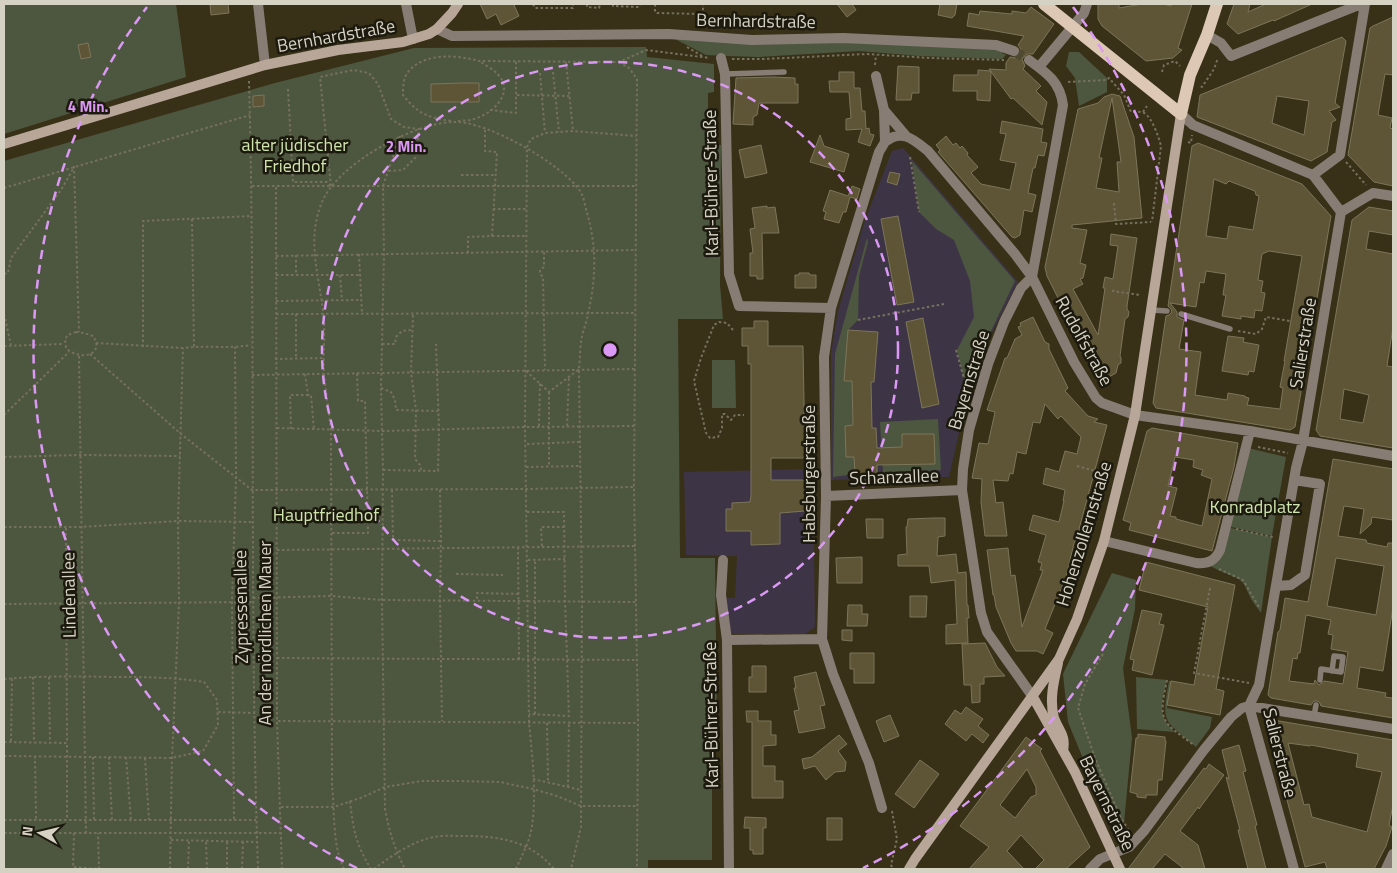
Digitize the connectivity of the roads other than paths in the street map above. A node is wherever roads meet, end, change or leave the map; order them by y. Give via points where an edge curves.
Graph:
1 (258, 4) edge
2 (406, 4) edge
3 (458, 4) edge
4 (1044, 4) edge
5 (1087, 4) edge
6 (1217, 4) edge
7 (1360, 4) edge
8 (1365, 4) edge
9 (1074, 27) junction
10 (437, 28) junction
11 (1207, 35) junction
12 (413, 39) junction
13 (1014, 50) tunnel mouth
14 (721, 58) road end
15 (1029, 60) tunnel mouth
16 (265, 65) junction
17 (1039, 67) junction
18 (784, 72) dead end
19 (725, 74) junction
20 (876, 76) dead end
21 (884, 110) junction
22 (1181, 114) junction
23 (906, 136) junction
24 (885, 142) junction
25 (4, 144) edge
26 (1313, 175) junction
27 (1393, 196) edge
28 (1341, 212) junction
29 (1032, 277) junction
30 (831, 308) junction
31 (1152, 310) junction
32 (1167, 311) dead end
33 (1181, 314) dead end
34 (1230, 329) road end
35 (1135, 415) junction
36 (1250, 431) junction
37 (1303, 441) junction
38 (1393, 456) edge
39 (1294, 480) junction
40 (962, 490) junction
41 (826, 496) junction
42 (1104, 541) junction
43 (723, 560) dead end
44 (1276, 586) junction
45 (727, 640) junction
46 (822, 640) junction
47 (1058, 659) junction
48 (1332, 671) dead end
49 (1320, 680) dead end
50 (1032, 697) junction
51 (1316, 705) dead end
52 (1250, 706) junction
53 (1314, 716) junction
54 (1393, 729) edge
55 (1063, 751) junction
56 (882, 808) dead end
57 (1114, 854) junction
58 (1393, 854) edge
59 (729, 869) edge
60 (909, 869) edge
61 (1090, 869) edge
62 (1120, 869) edge
63 (1294, 869) edge
64 (1386, 869) edge

1 - 16 street
2 - 12 street
3 - 10 main road
4 - 9 main road
5 - 9 street
6 - 11 main road, Hohenzollernstraße
7 - 11 street via 1231,56 1221,43
8 - 26 street via 1340,155
9 - 17 street
9 - 22 main road
10 - 12 main road, Bernhardstraße
10 - 13 street, Bernhardstraße via 452,36 669,34 752,40 878,39 996,45
11 - 22 main road, Hohenzollernstraße via 1190,75
12 - 16 main road, Bernhardstraße
14 - 19 street, Karl-Bührer-Straße
15 - 17 street
16 - 25 main road, Bernhardstraße
17 - 29 street, Bayernstraße via 1056,82 1063,105
18 - 19 lane
19 - 30 street, Karl-Bührer-Straße via 729,274 740,306
20 - 21 street, Habsburgerstraße
21 - 23 street, Rudolfstraße
21 - 24 street, Habsburgerstraße
22 - 26 street via 1193,125
22 - 31 main road, Hohenzollernstraße
23 - 24 street via 892,136
23 - 29 street, Rudolfstraße via 928,151
24 - 30 street, Habsburgerstraße via 879,152
26 - 28 street
27 - 28 street via 1373,193
28 - 37 street, Salierstraße
29 - 35 street, Rudolfstraße via 1074,362 1096,398
29 - 40 street, Bayernstraße via 1021,288 988,364 968,438
30 - 41 street, Habsburgerstraße via 824,357
31 - 32 lane
31 - 35 main road, Hohenzollernstraße
33 - 34 lane
35 - 36 street, Rudolfstraße
35 - 42 main road, Hohenzollernstraße
36 - 37 street, Rudolfstraße
36 - 42 street via 1218,554 1211,562 1196,563
37 - 38 street, Rudolfstraße
37 - 39 street, Salierstraße
39 - 44 street, Salierstraße via 1290,532
39 - 44 street via 1320,484 1305,575 1291,585
40 - 41 street, Schanzallee
40 - 50 street, Bayernstraße via 986,632
41 - 46 street, Habsburgerstraße
42 - 47 main road, Hohenzollernstraße via 1077,619
43 - 45 street, Karl-Bührer-Straße via 721,595
44 - 52 street, Salierstraße via 1264,635 1259,685
45 - 46 street
45 - 59 street, Karl-Bührer-Straße
46 - 56 street, Habsburgerstraße via 869,764
47 - 50 main road, Hohenzollernstraße
47 - 55 main road, Bayernstraße via 1052,704 1054,718 1065,740
48 - 49 lane via 1321,669
50 - 55 main road, Bayernstraße
50 - 60 main road, Hohenzollernstraße
51 - 53 lane
52 - 53 street
52 - 57 street via 1230,717 1135,841
52 - 63 street, Salierstraße
53 - 54 street
55 - 57 main road, Bayernstraße
57 - 61 street via 1100,859
57 - 62 main road, Bayernstraße
58 - 64 street

